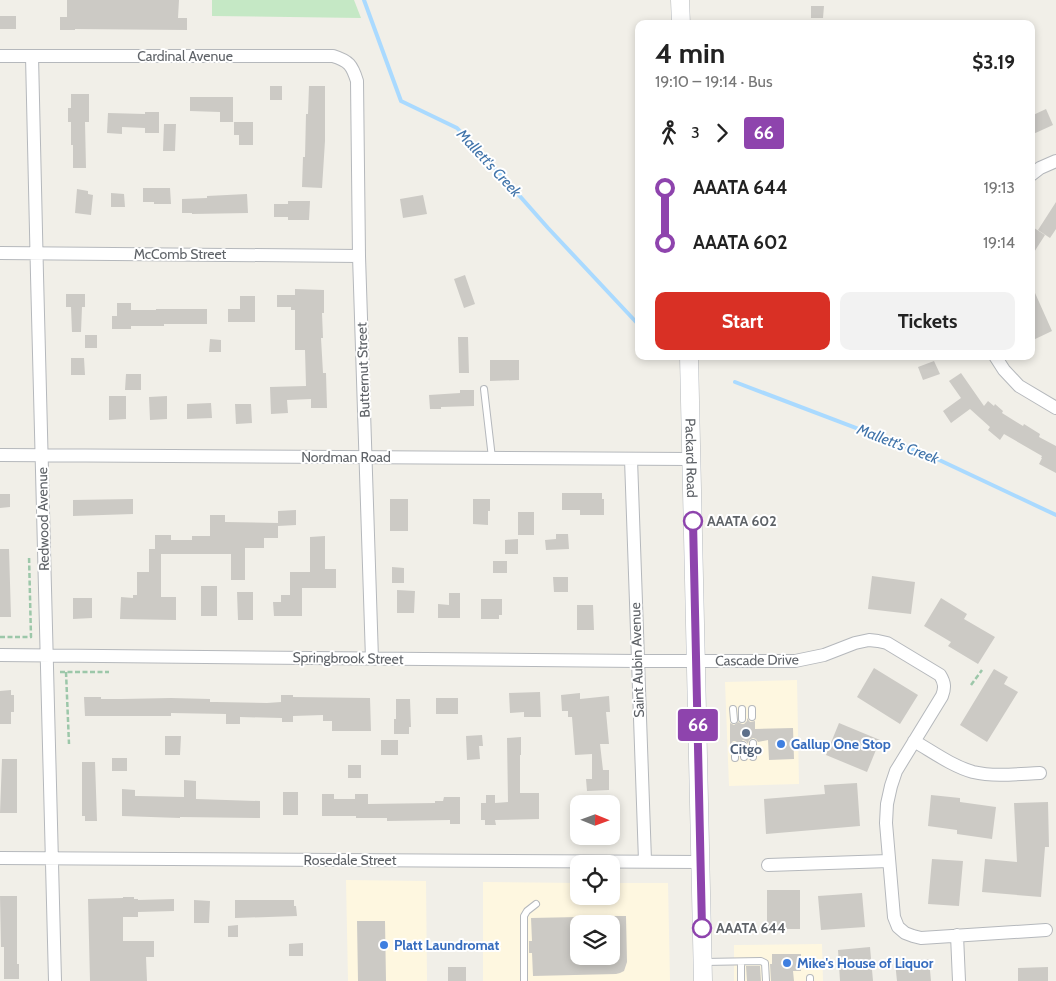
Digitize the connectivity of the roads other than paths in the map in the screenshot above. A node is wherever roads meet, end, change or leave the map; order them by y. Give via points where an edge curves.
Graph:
1 (680, 0) edge
2 (681, 20) edge
3 (0, 56) edge
4 (32, 56) junction
5 (357, 80) joint
6 (1056, 161) edge
7 (1035, 172) edge
8 (36, 253) junction
9 (0, 254) edge
10 (359, 256) junction
11 (689, 360) edge
12 (998, 360) edge
13 (484, 389) dead end
14 (1056, 408) edge
15 (0, 455) edge
16 (42, 455) junction
17 (366, 457) junction
18 (492, 458) junction
19 (631, 459) junction
20 (691, 459) junction
21 (0, 655) edge
22 (47, 655) junction
23 (372, 659) junction
24 (637, 661) junction
25 (696, 661) junction
26 (733, 709) dead end
27 (742, 709) dead end
28 (752, 709) dead end
29 (752, 717) dead end
30 (742, 719) dead end
31 (734, 720) dead end
32 (914, 741) junction
33 (753, 743) dead end
34 (743, 745) dead end
35 (735, 746) dead end
36 (744, 757) dead end
37 (753, 757) dead end
38 (735, 758) dead end
39 (1040, 773) dead end
40 (0, 858) edge
41 (51, 858) junction
42 (889, 861) junction
43 (645, 862) junction
44 (701, 862) junction
45 (768, 865) dead end
46 (536, 904) dead end
47 (1046, 930) dead end
48 (957, 935) junction
49 (703, 962) junction
50 (741, 962) junction
51 (55, 981) edge
52 (524, 981) edge
53 (703, 981) edge
54 (741, 981) edge
55 (762, 981) edge
56 (766, 981) edge
57 (959, 981) edge

1 - 2 main road
3 - 4 street, Cardinal Avenue
4 - 5 street, Cardinal Avenue via 333,56 345,60 353,68
4 - 8 street, Redwood Avenue
5 - 10 street, Butternut Street
6 - 7 street
8 - 9 street, McComb Street
8 - 10 street, McComb Street
8 - 16 street, Redwood Avenue
10 - 17 street, Butternut Street
11 - 20 main road, Packard Road
12 - 14 street via 1019,386
13 - 18 lane
15 - 16 street, Nordman Road
16 - 17 street, Nordman Road
16 - 22 street, Redwood Avenue
17 - 18 street, Nordman Road
17 - 23 street, Butternut Street
18 - 19 street, Nordman Road
19 - 20 street, Nordman Road
19 - 24 street, Saint Aubin Avenue
20 - 25 main road, Packard Road
21 - 22 street, Springbrook Street
22 - 23 street, Springbrook Street
22 - 41 street, Redwood Avenue
23 - 24 street, Springbrook Street
24 - 25 street, Springbrook Street
24 - 43 street, Saint Aubin Avenue
25 - 32 street, Cascade Drive via 795,661 824,655 862,641 887,643 940,675 944,681 942,696
25 - 44 main road, Packard Road
26 - 31 lane
27 - 30 lane
28 - 29 lane
32 - 39 street via 973,772
32 - 42 street, Cascade Drive via 896,771 887,804
33 - 37 lane
34 - 36 lane
35 - 38 lane
40 - 41 street, Rosedale Street
41 - 43 street, Rosedale Street
41 - 51 street, Redwood Avenue
42 - 45 street
42 - 48 street, Cascade Drive via 894,917 898,927 921,938
43 - 44 street, Rosedale Street
44 - 49 main road, Packard Road
46 - 52 lane via 524,916
47 - 48 street, Cascade Drive
48 - 57 street
49 - 50 lane
49 - 53 main road, Packard Road
50 - 54 lane
50 - 56 lane via 765,963
55 - 56 lane

